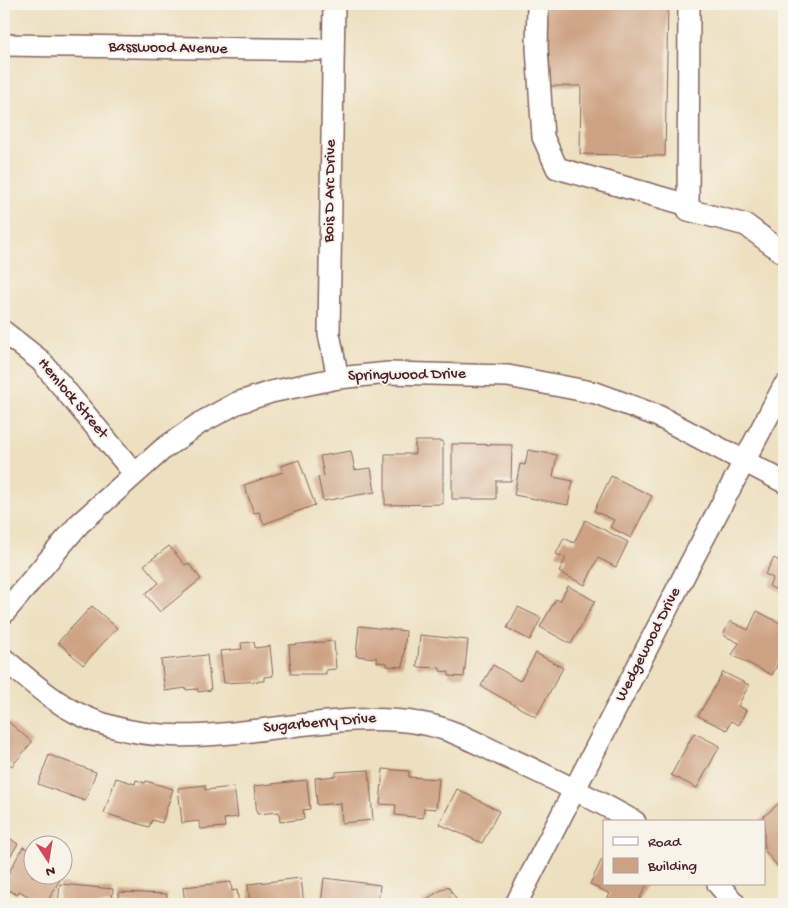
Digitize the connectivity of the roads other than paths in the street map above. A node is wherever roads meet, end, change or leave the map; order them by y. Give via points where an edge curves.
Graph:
1 (334, 4) edge
2 (538, 4) edge
3 (688, 4) edge
4 (4, 46) edge
5 (333, 50) junction
6 (688, 205) junction
7 (784, 251) edge
8 (4, 332) edge
9 (338, 378) junction
10 (784, 386) edge
11 (744, 463) junction
12 (134, 474) junction
13 (784, 482) edge
14 (4, 613) edge
15 (4, 659) edge
16 (577, 789) junction
17 (631, 820) edge
18 (720, 886) edge
19 (516, 904) edge
20 (735, 904) edge

1 - 5 street, Bois D Arc Drive
2 - 6 street via 537,48 543,137 557,168
3 - 6 street
4 - 5 street, Basswood Avenue
5 - 9 street, Bois D Arc Drive via 329,334
6 - 7 street via 688,210 746,226
8 - 12 street, Hemlock Street via 41,361
9 - 11 street, Springwood Drive via 389,373 508,376 596,393 658,416
9 - 12 street, Springwood Drive via 271,392 237,403 200,423
10 - 11 street, Wedgewood Drive
11 - 13 street, Springwood Drive
11 - 16 street, Wedgewood Drive
12 - 14 street, Springwood Drive via 79,524
15 - 16 street, Sugarberry Drive via 67,707 118,729 192,737 342,719 383,718 422,723 455,733
16 - 17 street, Sugarberry Drive
16 - 19 street, Wedgewood Drive
18 - 20 street

